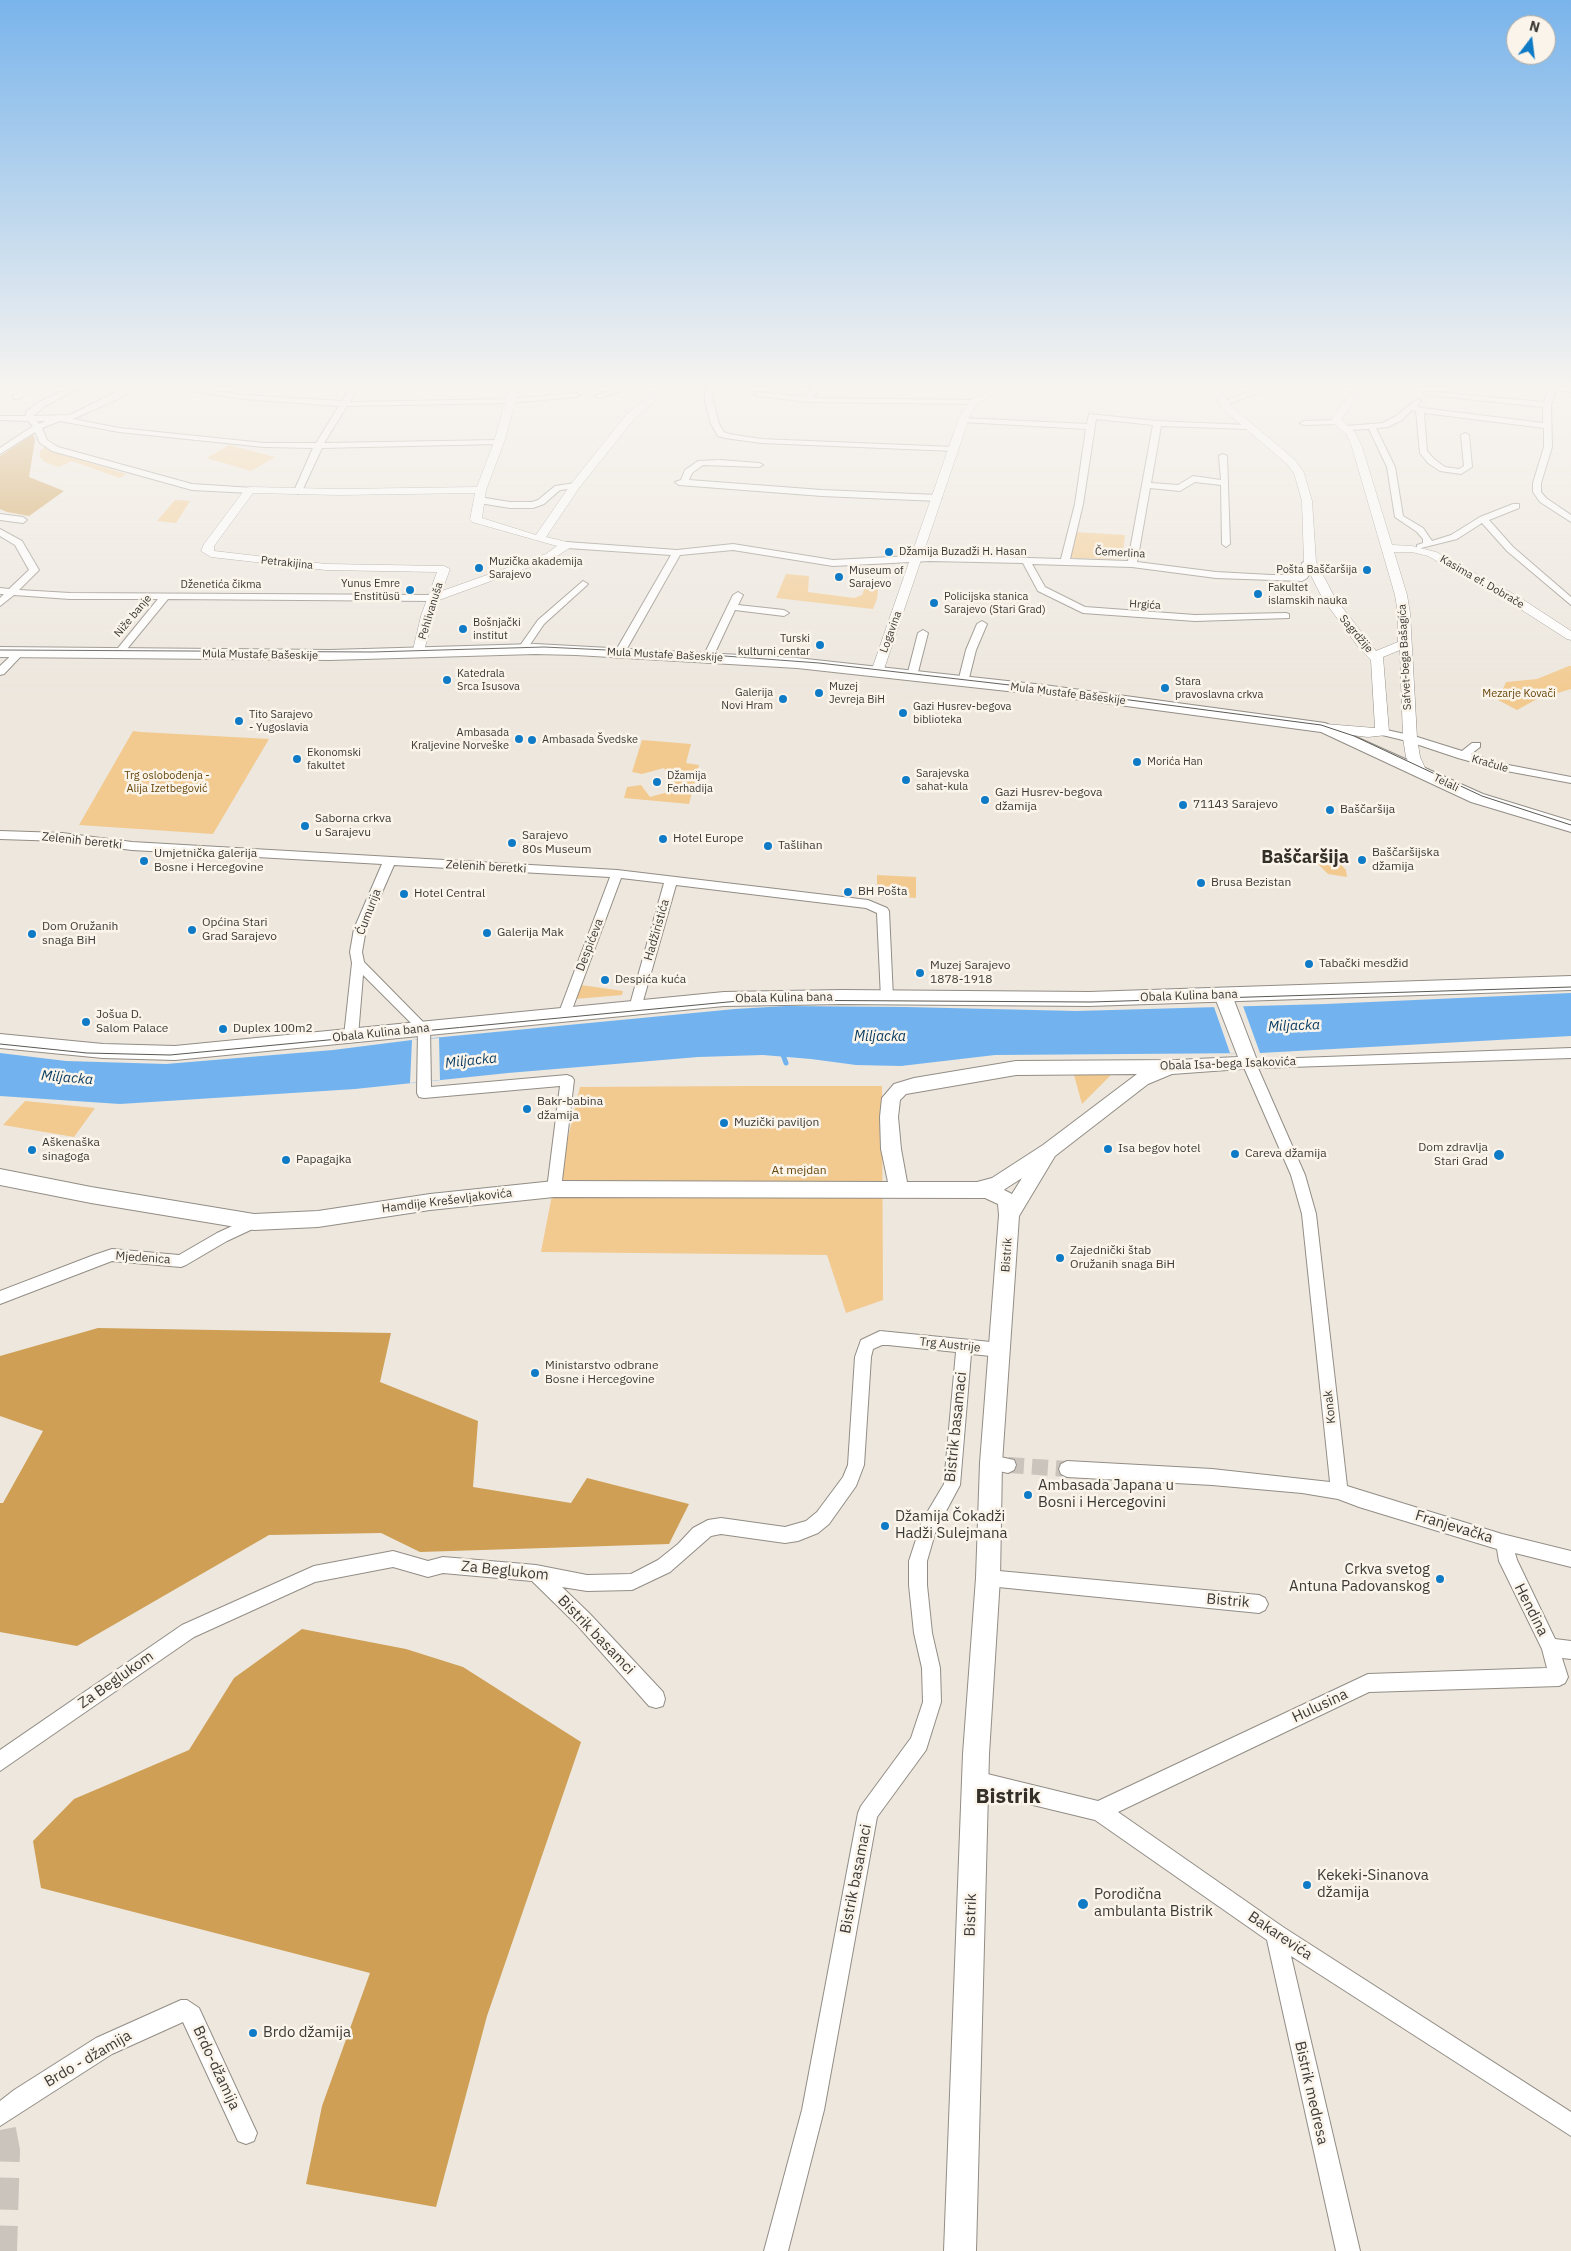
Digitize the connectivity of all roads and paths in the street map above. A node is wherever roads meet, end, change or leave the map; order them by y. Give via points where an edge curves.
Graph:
1 (250, 490) edge
2 (252, 490) edge
3 (482, 490) edge
4 (556, 490) edge
5 (572, 490) edge
6 (784, 490) edge
7 (941, 490) edge
8 (1081, 490) edge
9 (1145, 490) edge
10 (1225, 490) edge
11 (1304, 490) edge
12 (1369, 490) edge
13 (1395, 490) edge
14 (1537, 490) edge
15 (298, 491) joint
16 (480, 495) junction
17 (938, 498) junction
18 (1516, 506) dead end
19 (0, 517) edge
20 (1484, 519) junction
21 (1571, 519) edge
22 (23, 520) dead end
23 (0, 532) edge
24 (539, 539) junction
25 (1226, 544) dead end
26 (567, 545) junction
27 (1428, 545) junction
28 (1386, 548) junction
29 (1412, 549) junction
30 (677, 552) junction
31 (917, 560) junction
32 (1026, 560) junction
33 (1065, 562) junction
34 (1310, 562) junction
35 (1132, 564) junction
36 (444, 569) joint
37 (583, 584) dead end
38 (5, 592) edge
39 (738, 595) dead end
40 (166, 596) junction
41 (433, 598) junction
42 (1570, 599) edge
43 (0, 603) edge
44 (733, 607) junction
45 (784, 614) dead end
46 (1286, 616) dead end
47 (982, 624) dead end
48 (923, 633) dead end
49 (1571, 636) edge
50 (1404, 644) junction
51 (522, 650) junction
52 (21, 651) junction
53 (0, 652) edge
54 (620, 652) junction
55 (119, 653) junction
56 (418, 654) junction
57 (708, 657) junction
58 (1377, 659) junction
59 (0, 672) edge
60 (877, 672) junction
61 (912, 676) junction
62 (963, 682) junction
63 (1325, 728) junction
64 (1382, 732) junction
65 (1410, 738) junction
66 (1476, 745) dead end
67 (1462, 756) junction
68 (1420, 770) junction
69 (1571, 780) edge
70 (1571, 827) edge
71 (0, 836) edge
72 (389, 862) junction
73 (617, 874) junction
74 (671, 881) junction
75 (358, 963) junction
76 (1571, 984) edge
77 (887, 998) junction
78 (1225, 1001) junction
79 (635, 1008) junction
80 (564, 1015) junction
81 (424, 1034) junction
82 (351, 1036) junction
83 (0, 1041) edge
84 (1568, 1053) edge
85 (1248, 1059) junction
86 (1108, 1066) junction
87 (1571, 1066) edge
88 (1176, 1067) junction
89 (1126, 1090) junction
90 (1050, 1150) junction
91 (0, 1177) edge
92 (554, 1189) junction
93 (899, 1189) junction
94 (977, 1190) junction
95 (1009, 1215) junction
96 (254, 1222) junction
97 (0, 1298) edge
98 (900, 1339) joint
99 (964, 1347) junction
100 (1001, 1350) junction
101 (1067, 1469) tunnel mouth
102 (1339, 1491) junction
103 (1505, 1543) junction
104 (1571, 1559) edge
105 (535, 1573) junction
106 (988, 1578) junction
107 (1259, 1604) dead end
108 (1550, 1648) junction
109 (1571, 1650) edge
110 (1559, 1677) joint
111 (656, 1699) dead end
112 (0, 1761) edge
113 (975, 1782) junction
114 (1099, 1811) junction
115 (1276, 1934) junction
116 (181, 2011) joint
117 (0, 2115) edge
118 (1571, 2125) edge
119 (246, 2133) dead end
120 (776, 2251) edge
121 (960, 2251) edge
122 (1348, 2251) edge

1 - 36 street, Petrakijina via 206,552 326,567
2 - 15 street
3 - 16 street
4 - 16 street via 532,505 510,505
5 - 24 street
6 - 17 street
7 - 17 street, Logavina
8 - 33 street
9 - 35 street
10 - 25 street
11 - 34 street, Sagrdžije
12 - 28 street, Safvet-bega Bašagića
13 - 27 street via 1400,517 1420,530
14 - 21 street via 1543,500
15 - 16 street
16 - 24 street via 476,520
17 - 31 street, Logavina
18 - 20 street
19 - 22 street
20 - 27 street via 1454,537
20 - 42 street via 1510,549
23 - 38 street via 19,544 34,570
24 - 26 street
26 - 30 street, Čemerlina
26 - 41 street via 550,556
27 - 29 street
28 - 29 street, Kasima ef. Dobrače
28 - 50 street, Safvet-bega Bašagića via 1401,595
29 - 49 street, Kasima ef. Dobrače via 1432,554 1515,600
30 - 31 street, Čemerlina via 733,547 833,563
30 - 54 street
31 - 32 street, Čemerlina
31 - 60 street, Logavina
32 - 33 street, Čemerlina
32 - 46 street, Hrgića via 1041,589 1083,610 1195,618
33 - 35 street, Čemerlina
34 - 35 street, Čemerlina via 1305,565 1303,576 1296,579
34 - 58 street, Sagrdžije via 1326,595
36 - 41 street, Pehlivanuša
37 - 51 street via 541,622
38 - 40 street, Dženetića čikma
38 - 43 street
39 - 44 street
40 - 41 street, Dženetića čikma
40 - 55 street, Niže banje
41 - 56 street, Pehlivanuša
44 - 45 street
44 - 57 street
47 - 62 street
48 - 61 street
50 - 58 street, Sagrdžije via 1378,654
50 - 65 street, Safvet-bega Bašagića
51 - 54 main road, Mula Mustafe Bašeskije
51 - 56 main road, Mula Mustafe Bašeskije
52 - 53 main road, Mula Mustafe Bašeskije
52 - 55 main road, Mula Mustafe Bašeskije
52 - 59 street
54 - 57 main road, Mula Mustafe Bašeskije
55 - 56 main road, Mula Mustafe Bašeskije
57 - 60 main road, Mula Mustafe Bašeskije
58 - 64 street, Sagrdžije
60 - 61 main road, Mula Mustafe Bašeskije
61 - 62 main road, Mula Mustafe Bašeskije
62 - 63 main road, Mula Mustafe Bašeskije
63 - 64 street via 1374,734
63 - 68 main road, Telali
64 - 65 street
65 - 67 street, Kračule
65 - 68 street, Safvet-bega Bašagića via 1413,757
66 - 67 street
67 - 69 street, Kračule via 1523,773
68 - 70 main road, Telali via 1495,805
71 - 72 street, Zelenih beretki via 62,837 132,846
72 - 73 street, Zelenih beretki
72 - 75 street, Ćumurija via 360,929 356,952
73 - 74 street, Zelenih beretki
73 - 80 street, Despićeva
74 - 77 street, Zelenih beretki via 875,906 883,911
74 - 79 street, Hadžiristića
75 - 81 street
75 - 82 street, Ćumurija
76 - 78 main road, Obala Kulina bana
77 - 78 main road, Obala Kulina bana
77 - 79 main road, Obala Kulina bana via 747,998
78 - 85 main road
79 - 80 main road, Obala Kulina bana
80 - 81 main road, Obala Kulina bana
81 - 82 main road, Obala Kulina bana
81 - 92 street via 424,1088 567,1080
82 - 83 main road, Obala Kulina bana via 175,1052 103,1051
84 - 85 street, Obala Isa-bega Isakovića
84 - 87 street
85 - 88 main road, Obala Isa-bega Isakovića
85 - 102 street, Konak via 1298,1174 1309,1214
86 - 88 main road, Obala Isa-bega Isakovića
86 - 89 main road via 1123,1075
86 - 93 main road, Obala Isa-bega Isakovića via 995,1071 906,1086 891,1098 890,1132
88 - 89 main road via 1142,1079
89 - 90 main road
90 - 94 main road via 998,1184
90 - 95 main road
91 - 96 main road, Hamdije Kreševljakovića
92 - 93 main road, Hamdije Kreševljakovića
92 - 96 main road, Hamdije Kreševljakovića via 430,1202 318,1219
93 - 94 main road
94 - 95 main road via 988,1191 1004,1199 1009,1206
95 - 100 main road, Bistrik
96 - 97 street, Mjedenica via 181,1261 112,1255
98 - 99 street, Trg Austrije
98 - 105 street, Za Beglukom via 880,1338 867,1344 863,1357 856,1465 850,1481 812,1527 785,1535 721,1526 708,1528 664,1566 632,1582 587,1583
99 - 100 street, Trg Austrije
99 - 120 street, Bistrik basamaci via 952,1485 928,1527 918,1561 932,1702 919,1743 868,1813 812,2110
100 - 106 main road, Bistrik via 1000,1464
101 - 102 street via 1212,1477
102 - 103 street, Franjevačka
103 - 104 street, Franjevačka
103 - 108 street, Hendina via 1516,1581
105 - 111 street, Bistrik basamci via 584,1620
105 - 112 street, Za Beglukom via 443,1565 428,1569 393,1559 314,1574 188,1631
106 - 107 street, Bistrik
106 - 113 main road, Bistrik
108 - 109 street
108 - 110 street, Hendina
110 - 114 street, Hulusina via 1368,1683
113 - 114 street, Bakarevića
113 - 121 main road, Bistrik
114 - 115 street, Bakarevića
115 - 118 street, Bakarevića
115 - 122 street, Bistrik medresa
116 - 117 street, Brdo - džamija via 104,2046
116 - 119 street, Brdo-džamija via 192,2015

